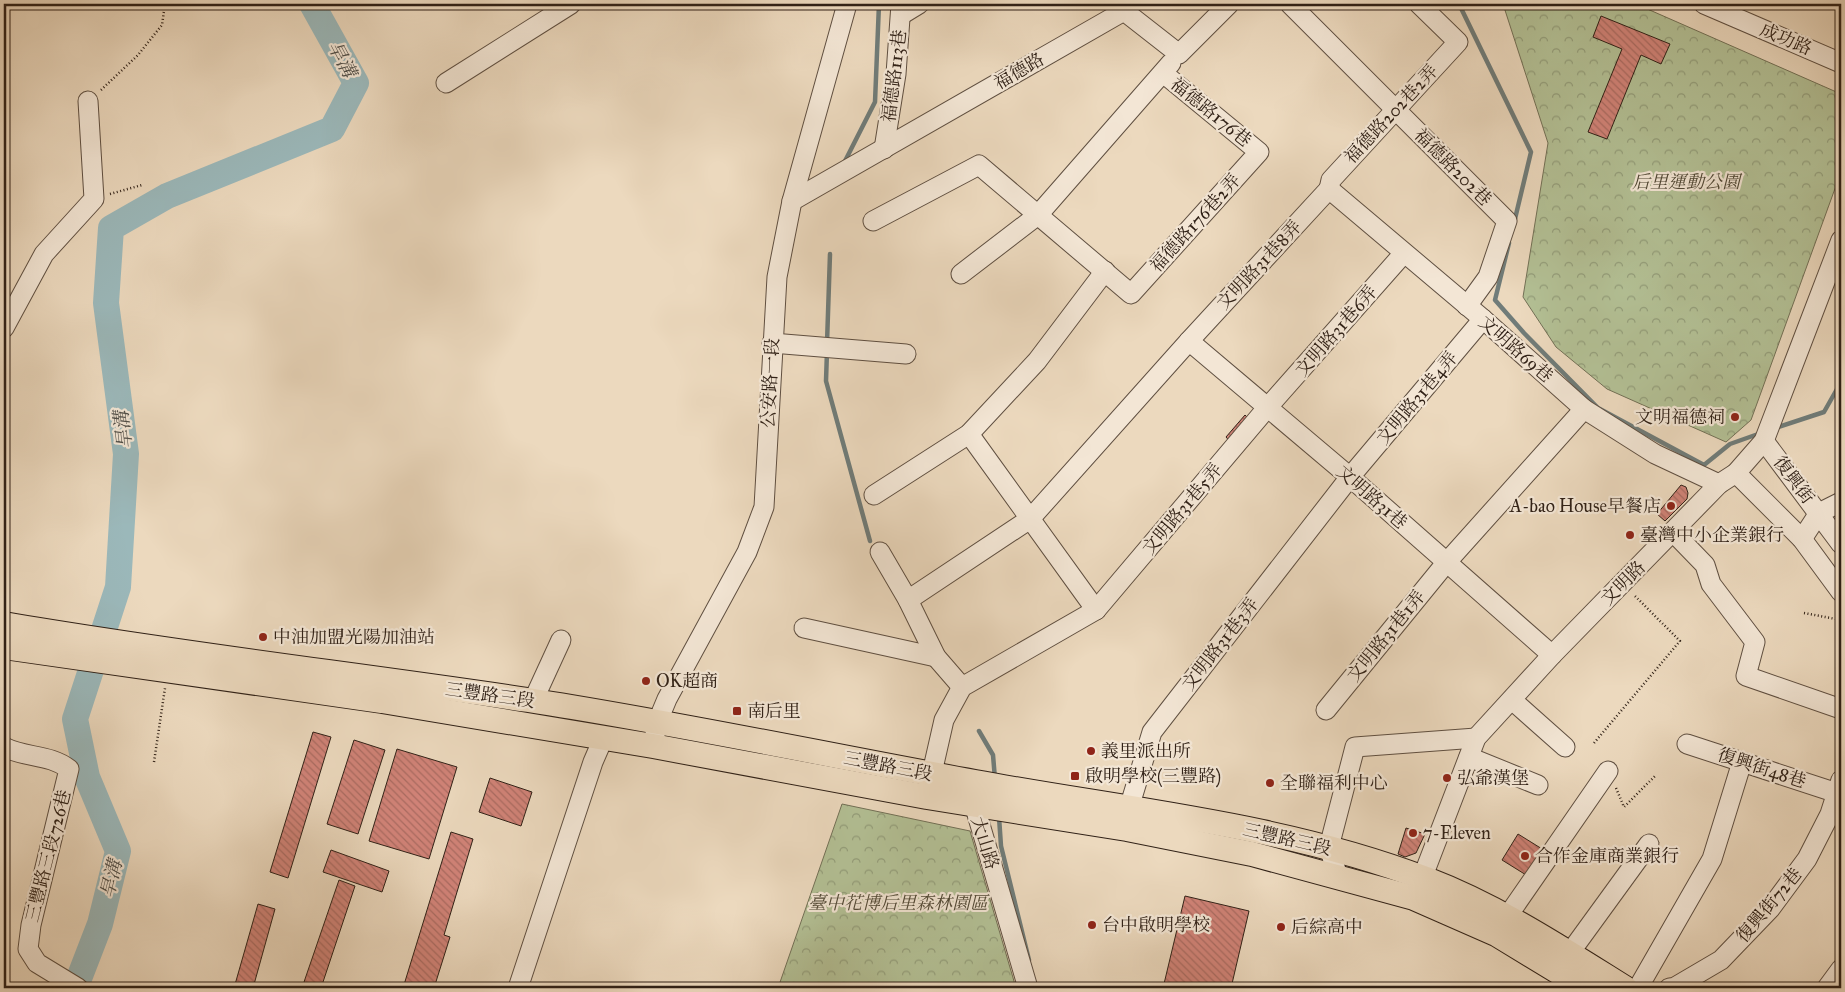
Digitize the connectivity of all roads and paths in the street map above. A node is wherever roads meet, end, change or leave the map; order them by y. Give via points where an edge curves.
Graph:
1 (165, 4) edge
2 (571, 4) edge
3 (847, 4) edge
4 (920, 4) edge
5 (1229, 4) edge
6 (1290, 4) edge
7 (1419, 4) edge
8 (1704, 4) edge
9 (1122, 7) edge
10 (901, 9) edge
11 (1179, 54) junction
12 (1841, 63) edge
13 (1163, 73) junction
14 (446, 83) dead end
15 (88, 101) joint
16 (1395, 108) junction
17 (884, 149) junction
18 (1259, 152) joint
19 (142, 185) dead end
20 (1329, 189) junction
21 (94, 199) junction
22 (792, 200) junction
23 (1038, 215) junction
24 (873, 221) dead end
25 (1841, 240) edge
26 (1404, 253) junction
27 (1105, 271) junction
28 (961, 274) dead end
29 (1467, 306) junction
30 (1484, 319) junction
31 (4, 328) edge
32 (1189, 341) junction
33 (772, 343) junction
34 (906, 354) dead end
35 (1267, 408) junction
36 (1584, 409) junction
37 (969, 434) junction
38 (1764, 441) junction
39 (1736, 473) junction
40 (1350, 477) junction
41 (1719, 484) junction
42 (874, 496) dead end
43 (1841, 502) edge
44 (1819, 513) junction
45 (1030, 519) junction
46 (1673, 532) junction
47 (1802, 539) junction
48 (1841, 544) edge
49 (880, 552) dead end
50 (1446, 563) junction
51 (1623, 584) junction
52 (1841, 592) edge
53 (908, 600) junction
54 (1096, 610) junction
55 (1804, 613) dead end
56 (1841, 620) edge
57 (4, 624) edge
58 (804, 628) dead end
59 (561, 640) dead end
60 (67, 646) junction
61 (4, 647) edge
62 (1552, 655) junction
63 (936, 657) junction
64 (169, 659) junction
65 (962, 686) junction
66 (1512, 700) junction
67 (533, 701) junction
68 (1841, 709) edge
69 (1326, 710) dead end
70 (655, 734) junction
71 (1476, 738) junction
72 (604, 739) junction
73 (1594, 743) dead end
74 (1687, 744) dead end
75 (4, 747) edge
76 (1565, 747) dead end
77 (1469, 757) junction
78 (154, 762) dead end
79 (1742, 762) junction
80 (1608, 771) joint
81 (932, 774) junction
82 (1656, 775) dead end
83 (1538, 785) dead end
84 (1839, 786) edge
85 (975, 793) junction
86 (927, 797) junction
87 (1128, 819) junction
88 (1835, 820) edge
89 (1649, 844) dead end
90 (1330, 847) junction
91 (1338, 876) junction
92 (1418, 888) junction
93 (1507, 916) junction
94 (1569, 954) junction
95 (1841, 969) edge
96 (78, 988) edge
97 (518, 988) edge
98 (1028, 988) edge
99 (1586, 988) edge
100 (1625, 988) edge
101 (1638, 988) edge
102 (1669, 988) edge
103 (1827, 988) edge

1 - 15 path via 162,24 138,55
2 - 14 street
3 - 22 street, 公安路一段
4 - 10 street
5 - 11 street
6 - 16 street, 福德路202巷
7 - 16 street, 福德路202巷2弄 via 1458,42
8 - 12 street, 成功路
9 - 11 street, 福德路
9 - 17 street, 福德路
10 - 17 street, 福德路113巷 via 896,74
11 - 13 street
13 - 18 street, 福德路176巷
13 - 23 street
15 - 21 street
16 - 20 street, 福德路202巷2弄 via 1331,180
16 - 29 street, 福德路202巷 via 1507,221 1488,277
17 - 22 street, 福德路
18 - 27 street, 福德路176巷2弄 via 1131,294
19 - 21 path
20 - 26 street, 文明路69巷
20 - 32 street, 文明路31巷8弄
21 - 31 street via 44,254
22 - 33 street, 公安路一段 via 776,277
23 - 24 street via 979,165
23 - 27 street
23 - 28 street
25 - 38 street, 文明路
26 - 29 street, 文明路69巷
26 - 35 street, 文明路31巷6弄
27 - 37 street via 1037,361
29 - 30 street, 文明路69巷
30 - 36 street, 文明路69巷
30 - 40 street, 文明路31巷4弄
32 - 35 street, 文明路31巷
32 - 45 street, 文明路31巷8弄
33 - 34 street
33 - 70 street, 公安路一段 via 764,507 747,552 667,698
35 - 40 street, 文明路31巷
35 - 54 street, 文明路31巷5弄
36 - 41 street, 文明路69巷 via 1655,454
36 - 50 street, 文明路31巷1弄
37 - 42 street
37 - 45 street
38 - 39 street, 文明路
38 - 44 street, 復興街
39 - 41 street, 文明路
39 - 47 street, 復興街
40 - 50 street, 文明路31巷
40 - 87 street, 文明路31巷3弄 via 1152,732
41 - 46 street, 文明路
43 - 44 street
44 - 47 street
44 - 48 street, 復興街
45 - 53 street, 文明路31巷8弄
45 - 54 street
46 - 51 street, 文明路
46 - 68 street via 1705,565 1711,584 1755,642 1746,676
47 - 52 street, 復興街
49 - 53 street
50 - 62 street, 文明路31巷
50 - 69 street, 文明路31巷1弄
51 - 62 street, 文明路
51 - 73 path via 1680,641
53 - 63 street
54 - 65 street
55 - 56 path
57 - 60 main road
58 - 63 street
59 - 67 street
60 - 61 main road
60 - 64 main road, 三豐路三段
62 - 66 street, 文明路
63 - 65 street
64 - 67 main road, 三豐路三段
64 - 72 main road, 三豐路三段 via 382,702
64 - 78 path
65 - 81 street via 944,720
66 - 71 street, 文明路
66 - 76 street
67 - 70 main road, 三豐路三段
70 - 72 main road, 三豐路三段
70 - 81 main road, 三豐路三段
70 - 86 main road, 三豐路三段
71 - 77 street, 文明路
71 - 90 street via 1355,747
72 - 97 street via 593,762
74 - 79 street, 復興街48巷
75 - 96 street, 三豐路三段726巷 via 58,761 69,769 28,949 37,963
77 - 83 street
77 - 92 street, 文明路
79 - 84 street, 復興街48巷
79 - 101 street via 1712,859
80 - 82 path via 1624,807
80 - 93 street
81 - 85 main road, 三豐路三段
81 - 86 street
84 - 88 street, 復興街72巷
85 - 86 main road, 三豐路三段
85 - 87 main road, 三豐路三段
85 - 98 street, 大山路
87 - 90 main road, 三豐路三段 via 1250,830
87 - 91 main road, 三豐路三段
88 - 102 street, 復興街72巷 via 1770,909 1720,960
89 - 94 street
90 - 91 street
90 - 92 main road, 三豐路三段
91 - 92 main road, 三豐路三段
92 - 93 main road, 三豐路三段
92 - 99 main road, 三豐路三段
93 - 94 main road, 三豐路三段
94 - 100 main road, 三豐路三段
95 - 103 street

